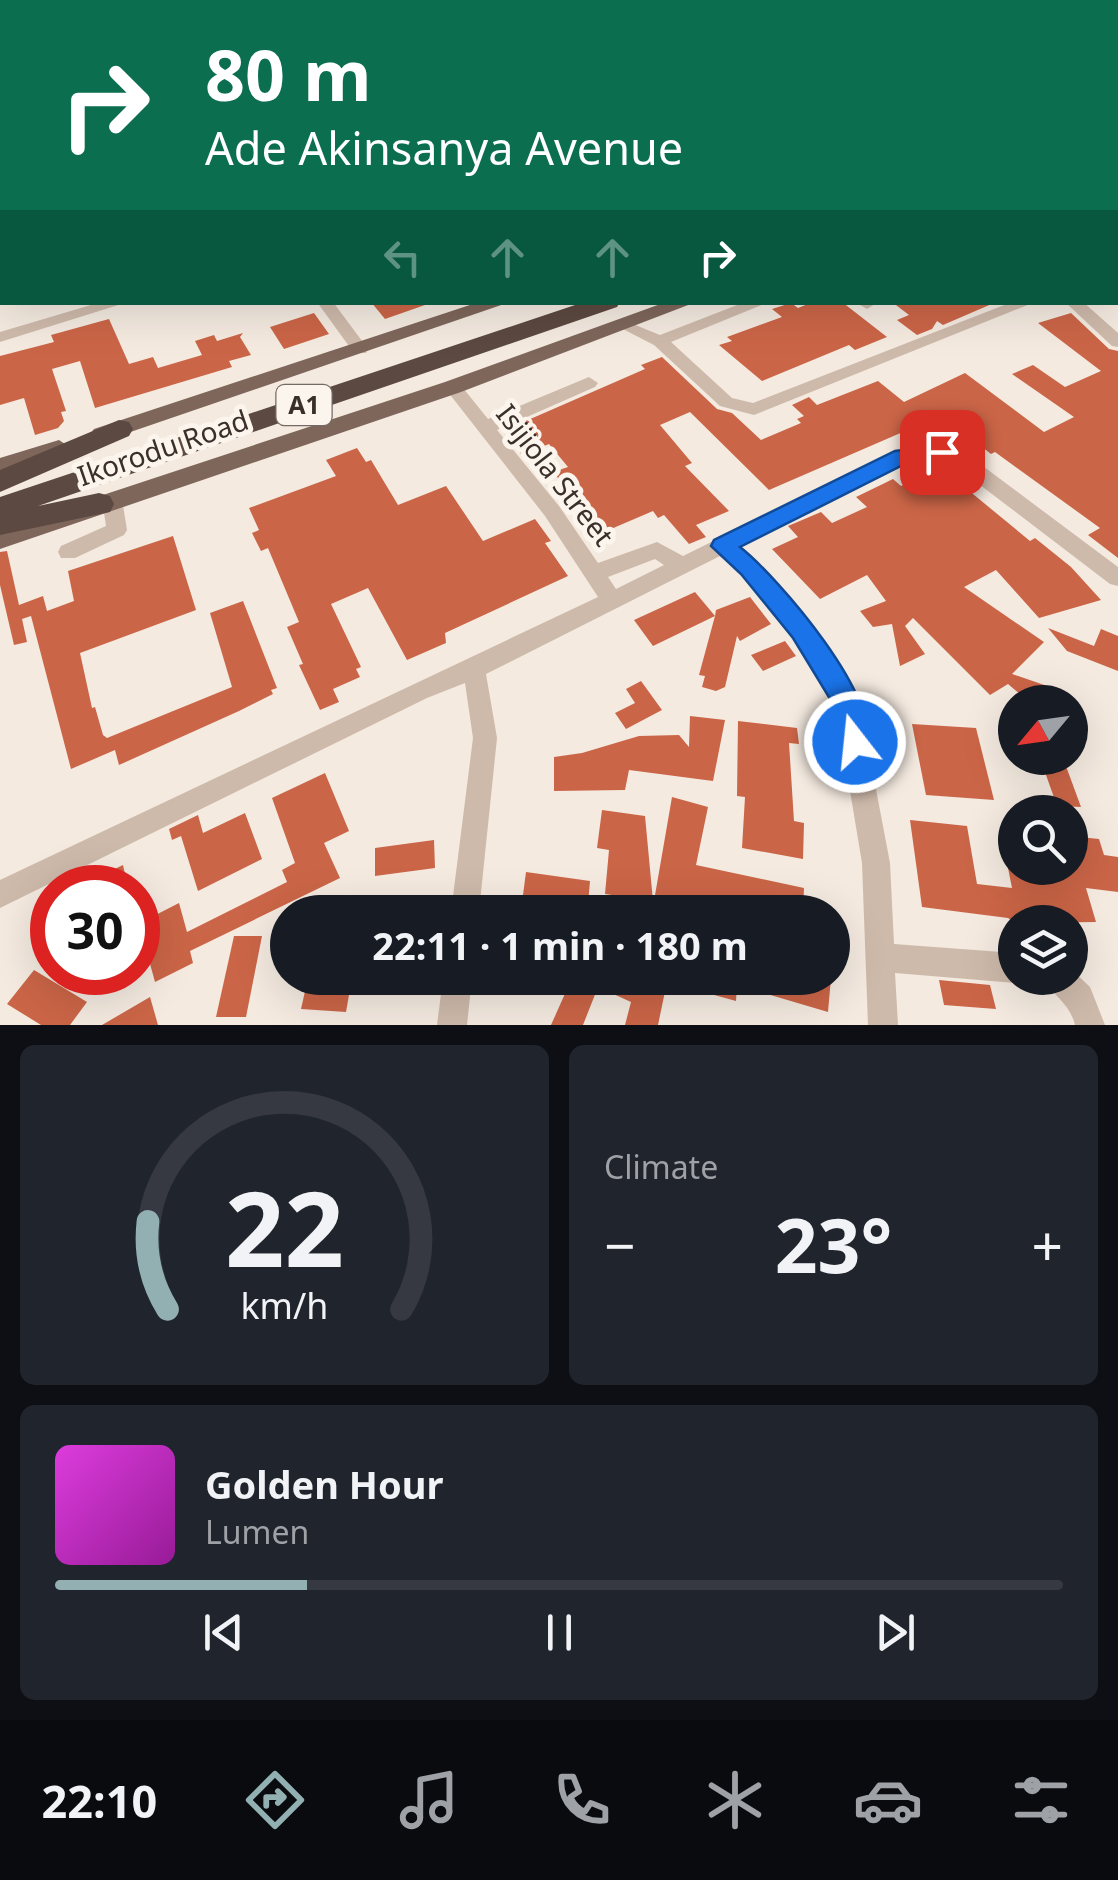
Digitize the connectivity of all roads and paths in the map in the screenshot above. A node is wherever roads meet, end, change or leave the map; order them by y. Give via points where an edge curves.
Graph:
1 (110, 305) edge
2 (328, 305) edge
3 (491, 305) edge
4 (540, 305) edge
5 (668, 305) edge
6 (753, 305) edge
7 (1019, 305) edge
8 (1076, 305) edge
9 (616, 314) edge
10 (0, 337) edge
11 (660, 341) junction
12 (1118, 342) edge
13 (360, 349) junction
14 (589, 383) dead end
15 (453, 388) junction
16 (484, 428) junction
17 (120, 429) junction
18 (0, 467) edge
19 (0, 484) edge
20 (106, 502) junction
21 (0, 508) edge
22 (0, 526) edge
23 (0, 539) edge
24 (722, 546) junction
25 (68, 552) dead end
26 (682, 566) junction
27 (595, 572) junction
28 (1118, 578) edge
29 (610, 599) junction
30 (474, 669) junction
31 (0, 894) edge
32 (467, 895) edge
33 (879, 957) junction
34 (998, 967) edge
35 (456, 995) edge
36 (1078, 995) edge
37 (452, 1025) edge
38 (883, 1025) edge
39 (1090, 1025) edge

1 - 10 street
2 - 13 street
3 - 13 main road, Ikorodu Road
4 - 19 highway, Ikorodu Road / A1
5 - 9 main road, Ikorodu Road
6 - 11 street
7 - 11 street via 754,410 726,402
8 - 12 street
9 - 11 street
9 - 15 main road, Ikorodu Road
9 - 21 highway, Ikorodu Road / A1
13 - 17 main road, Ikorodu Road
14 - 16 street
15 - 16 street, Isijiola Street
15 - 20 main road, Ikorodu Road
16 - 27 street, Isijiola Street
17 - 18 main road, Ikorodu Road
17 - 19 highway
20 - 22 highway
20 - 23 main road, Ikorodu Road
20 - 25 street via 118,530
24 - 26 street
24 - 28 street via 903,456 942,452
24 - 33 street via 802,630 848,705 876,863
26 - 27 street via 657,550
26 - 29 street
27 - 29 street, Isijiola Street
29 - 30 street
30 - 31 street
30 - 32 street via 486,738
33 - 34 street
33 - 38 street
35 - 37 street
36 - 39 street

